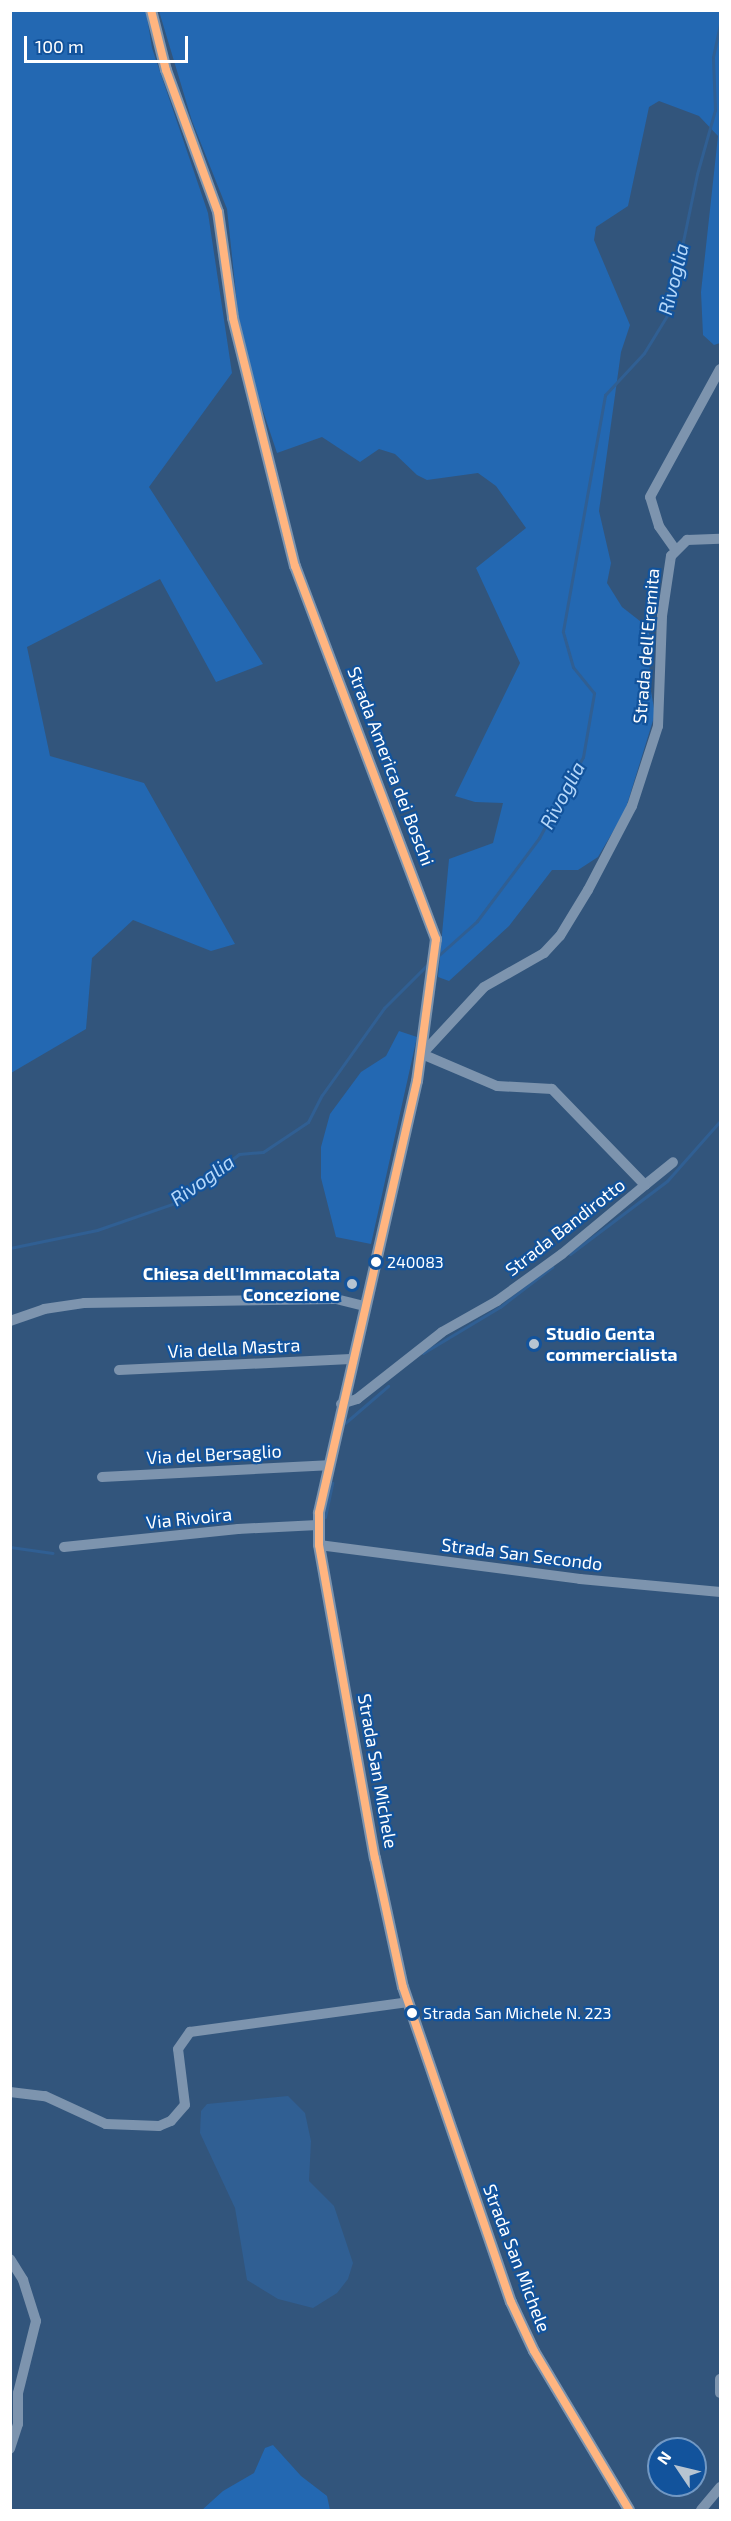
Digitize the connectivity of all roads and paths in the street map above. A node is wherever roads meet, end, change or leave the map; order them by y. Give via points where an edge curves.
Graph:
1 (151, 10) edge
2 (720, 369) edge
3 (720, 539) edge
4 (675, 549) junction
5 (422, 1054) junction
6 (673, 1162) dead end
7 (645, 1185) junction
8 (364, 1306) junction
9 (10, 1321) edge
10 (351, 1359) junction
11 (119, 1370) dead end
12 (341, 1404) junction
13 (328, 1465) junction
14 (102, 1477) dead end
15 (318, 1525) junction
16 (320, 1545) junction
17 (64, 1547) dead end
18 (720, 1592) edge
19 (408, 2002) junction
20 (10, 2092) edge
21 (10, 2259) edge
22 (720, 2379) edge
23 (720, 2393) edge
24 (10, 2449) edge
25 (720, 2487) edge
26 (629, 2511) edge
27 (701, 2511) edge

1 - 5 street, Strada America dei Boschi via 166,70 218,212 233,318 295,566 423,897 435,948
2 - 4 street, Strada dell'Eremita via 650,497 659,526
3 - 4 street, Strada dell'Eremita via 687,540
4 - 5 street, Strada dell'Eremita via 662,616 658,726 632,806 610,850 560,936 544,953 484,987
5 - 7 street, Strada Bandirotto via 497,1086 552,1089
5 - 8 street, Strada America dei Boschi
6 - 7 street
7 - 12 street, Strada Bandirotto via 497,1301 442,1332 357,1399
8 - 9 street via 336,1299 84,1303 44,1309
8 - 10 street, Strada America dei Boschi
10 - 11 street, Via della Mastra
10 - 12 street, Strada America dei Boschi
12 - 13 street, Strada America dei Boschi
13 - 14 street, Via del Bersaglio
13 - 15 street, Strada America dei Boschi
15 - 16 street, Strada America dei Boschi
15 - 17 street, Via Rivoira
16 - 18 street, Strada San Secondo
16 - 19 street, Strada San Michele via 375,1858
19 - 20 street via 190,2032 178,2049 187,2100 175,2118 148,2127 106,2124 45,2096
19 - 26 street, Strada San Michele via 511,2302 534,2351
21 - 24 street via 23,2280 36,2321 18,2393 18,2424
22 - 23 street
25 - 27 street

